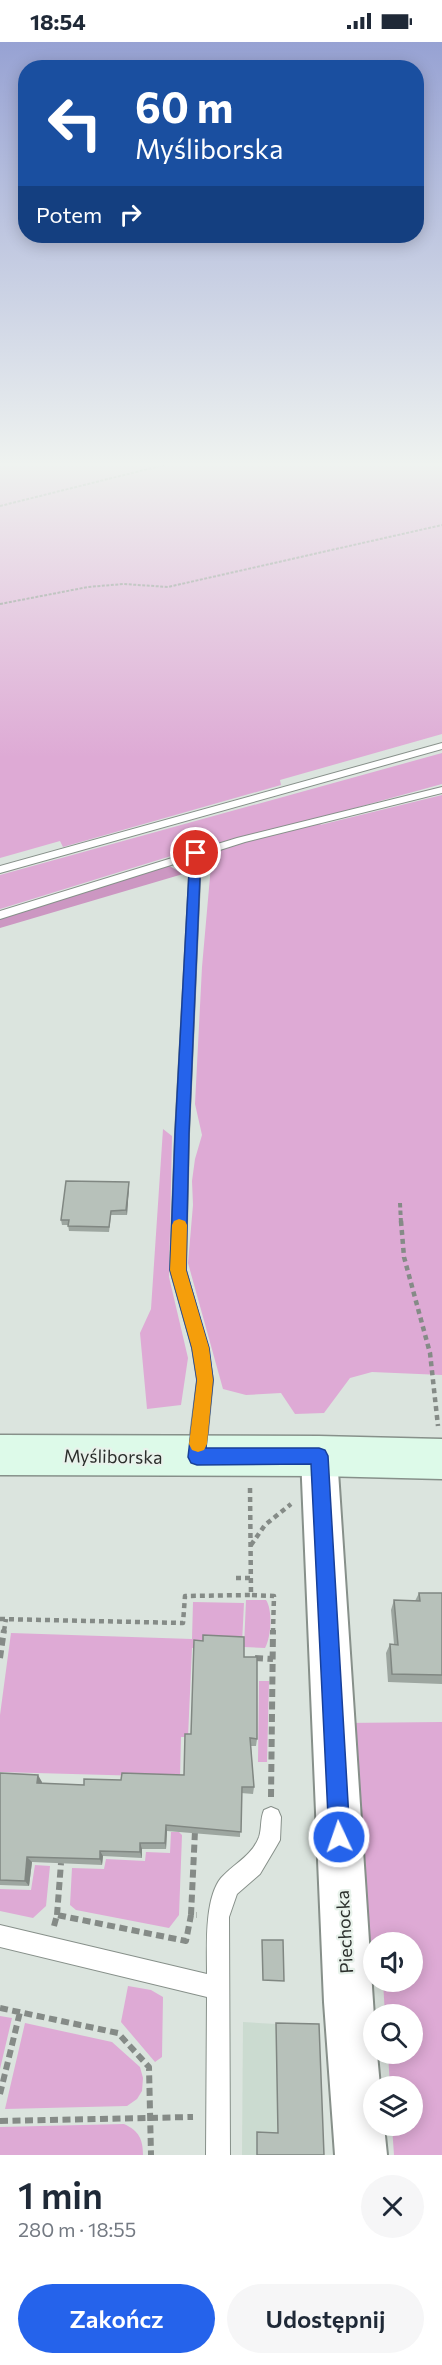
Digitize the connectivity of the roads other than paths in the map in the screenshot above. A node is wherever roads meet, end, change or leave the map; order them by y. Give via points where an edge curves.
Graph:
1 (442, 746) edge
2 (442, 790) edge
3 (196, 853) junction
4 (0, 870) edge
5 (0, 915) edge
6 (0, 1455) edge
7 (197, 1457) junction
8 (442, 1459) edge
9 (320, 1470) junction
10 (271, 1817) road end
11 (0, 1936) edge
12 (218, 1988) junction
13 (218, 2155) edge
14 (361, 2155) edge

1 - 4 lane
2 - 3 lane
3 - 5 lane
3 - 7 lane via 178,1270 205,1380
6 - 7 street, Myśliborska
7 - 9 street, Myśliborska
8 - 9 street, Myśliborska
9 - 14 street, Piechocka via 347,1990
10 - 12 lane via 269,1840 252,1866 228,1887 219,1917
11 - 12 lane
12 - 13 lane

